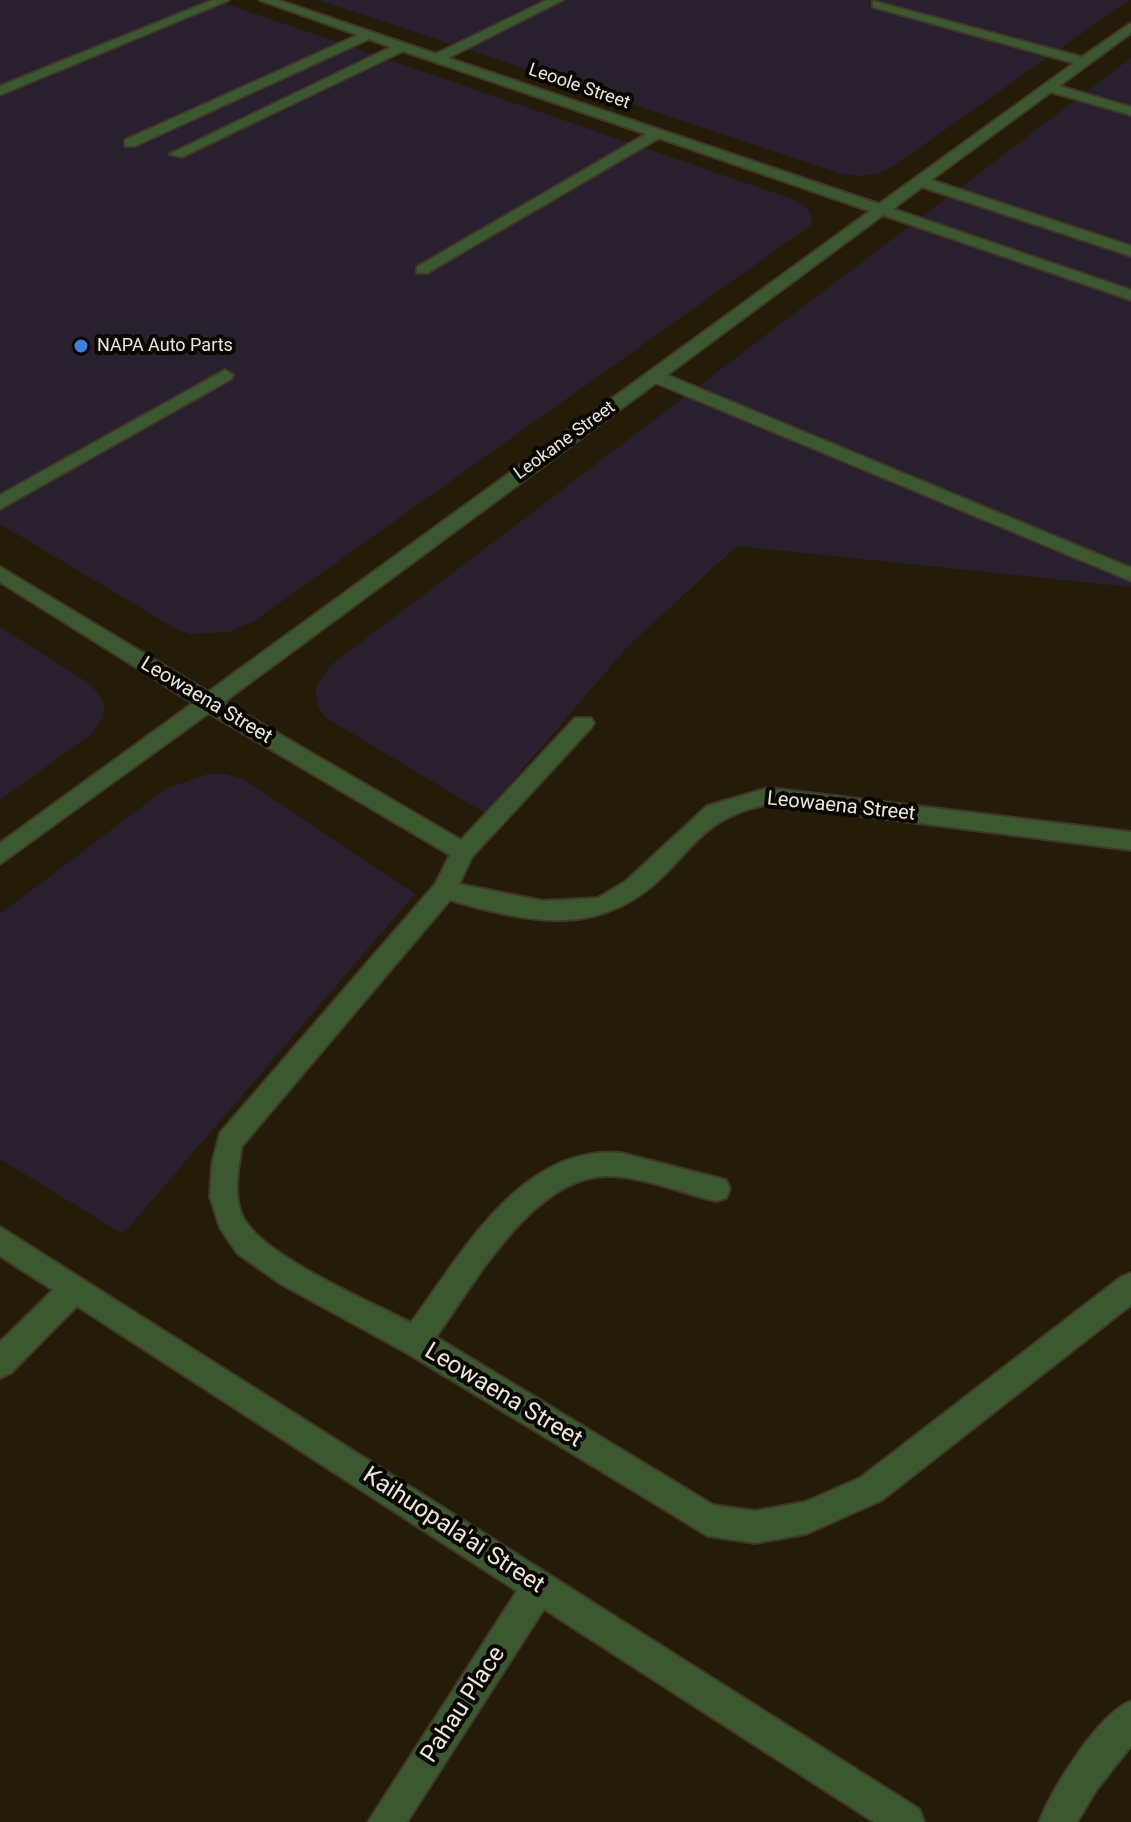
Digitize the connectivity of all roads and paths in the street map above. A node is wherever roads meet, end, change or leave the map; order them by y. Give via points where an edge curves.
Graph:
1 (223, 0) edge
2 (266, 0) edge
3 (557, 0) edge
4 (877, 4) dead end
5 (1131, 27) edge
6 (369, 35) junction
7 (403, 46) junction
8 (437, 58) junction
9 (1083, 61) junction
10 (1047, 87) junction
11 (0, 91) edge
12 (1131, 111) edge
13 (658, 133) junction
14 (130, 143) dead end
15 (177, 154) dead end
16 (919, 181) junction
17 (881, 209) junction
18 (1131, 251) edge
19 (422, 270) dead end
20 (1131, 295) edge
21 (225, 375) dead end
22 (654, 376) junction
23 (0, 503) edge
24 (0, 573) edge
25 (1131, 575) edge
26 (209, 702) junction
27 (583, 723) dead end
28 (1131, 841) edge
29 (463, 852) junction
30 (0, 855) edge
31 (445, 889) junction
32 (716, 1189) dead end
33 (0, 1240) edge
34 (1131, 1287) edge
35 (75, 1288) junction
36 (415, 1342) junction
37 (0, 1363) edge
38 (539, 1587) junction
39 (1131, 1718) edge
40 (386, 1822) edge
41 (906, 1822) edge
42 (1057, 1822) edge

1 - 11 street
2 - 6 street, Leoole Street
3 - 8 street
4 - 9 street
5 - 9 street, Leokane Street
6 - 7 street, Leoole Street
6 - 14 street
7 - 8 street, Leoole Street
7 - 15 street
8 - 13 street, Leoole Street
9 - 10 street, Leokane Street
10 - 12 street
10 - 16 street, Leokane Street
13 - 17 street, Leoole Street
13 - 19 street
16 - 17 street, Leokane Street
16 - 18 street
17 - 20 street, Leoole Street
17 - 22 street, Leokane Street
21 - 23 street
22 - 25 street
22 - 26 street, Leokane Street
24 - 26 street, Leowaena Street
26 - 29 street, Leowaena Street
26 - 30 street, Leokane Street
27 - 29 street
28 - 31 street, Leowaena Street via 768,796 717,810 632,889 604,905 573,910 493,903
29 - 31 street, Leowaena Street
31 - 36 street, Leowaena Street via 230,1141 222,1177 236,1231 265,1259
32 - 36 street via 607,1164 574,1168 548,1180 520,1202
33 - 35 street, Kaihuopala'ai Street
34 - 36 street, Leowaena Street via 871,1489 806,1518 755,1527 708,1520
35 - 37 street
35 - 38 street, Kaihuopala'ai Street
38 - 40 street, Pahau Place
38 - 41 street, Kaihuopala'ai Street
39 - 42 street via 1084,1776

